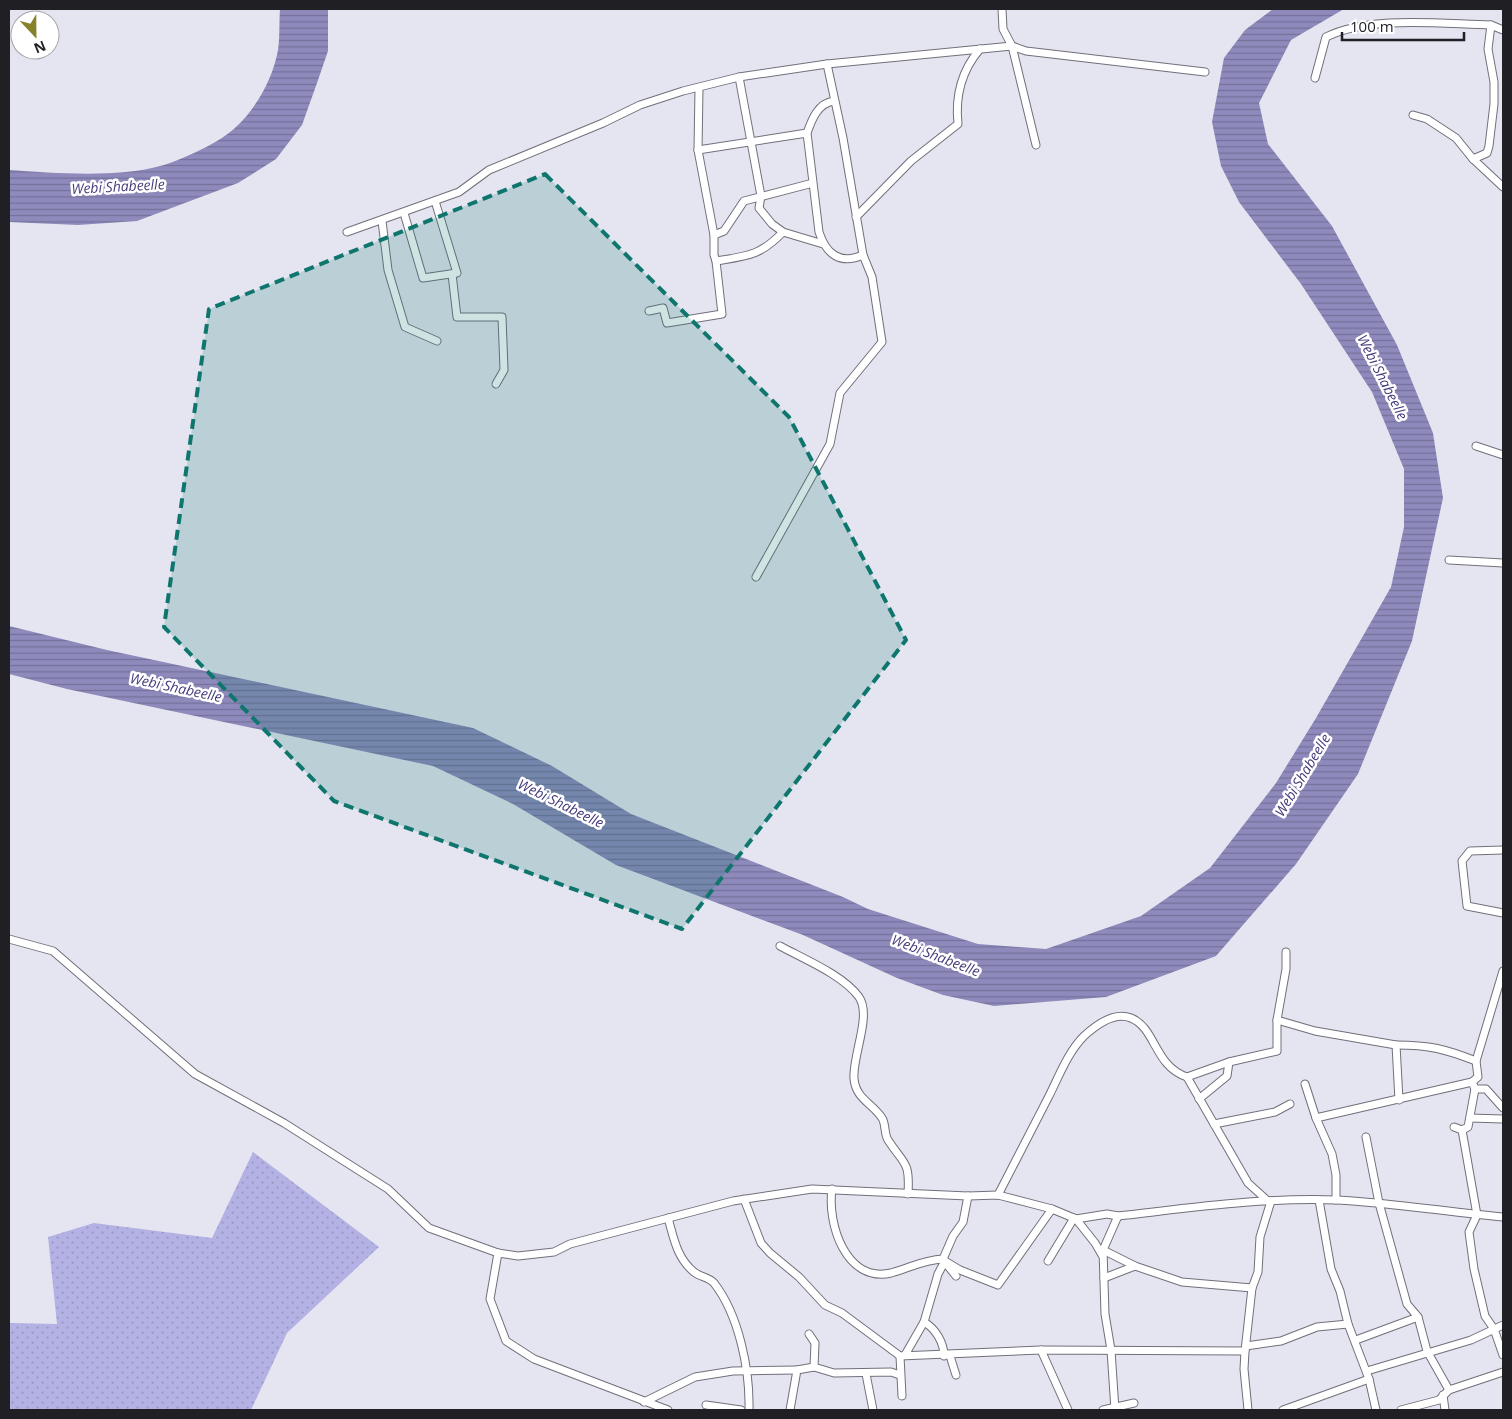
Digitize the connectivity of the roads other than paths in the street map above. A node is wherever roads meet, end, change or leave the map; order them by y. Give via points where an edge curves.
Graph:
1 (1002, 9) edge
2 (1491, 25) junction
3 (1503, 30) edge
4 (1012, 46) junction
5 (980, 49) junction
6 (827, 64) junction
7 (1205, 72) dead end
8 (739, 77) junction
9 (1315, 78) dead end
10 (699, 88) junction
11 (834, 101) junction
12 (1413, 116) dead end
13 (807, 133) junction
14 (751, 142) junction
15 (1036, 145) dead end
16 (698, 150) junction
17 (1473, 160) junction
18 (813, 183) junction
19 (1503, 187) edge
20 (761, 196) junction
21 (435, 201) junction
22 (404, 213) junction
23 (856, 217) junction
24 (382, 221) junction
25 (347, 232) dead end
26 (783, 232) junction
27 (714, 235) junction
28 (823, 244) junction
29 (863, 255) junction
30 (716, 261) junction
31 (452, 274) junction
32 (649, 311) dead end
33 (437, 341) dead end
34 (496, 384) dead end
35 (1476, 446) dead end
36 (1503, 455) edge
37 (1449, 560) dead end
38 (1503, 563) edge
39 (756, 577) dead end
40 (1503, 850) edge
41 (1503, 913) edge
42 (9, 939) edge
43 (780, 946) dead end
44 (1286, 952) dead end
45 (1503, 971) edge
46 (1278, 1020) junction
47 (1396, 1045) junction
48 (1476, 1061) junction
49 (1229, 1062) junction
50 (1187, 1077) junction
51 (1305, 1084) dead end
52 (1473, 1085) junction
53 (1200, 1099) junction
54 (1399, 1100) junction
55 (1290, 1104) dead end
56 (1503, 1108) edge
57 (1316, 1118) junction
58 (1470, 1118) junction
59 (1503, 1118) edge
60 (1214, 1124) junction
61 (1454, 1127) dead end
62 (1462, 1130) junction
63 (1366, 1137) dead end
64 (832, 1189) junction
65 (908, 1194) junction
66 (998, 1194) junction
67 (968, 1196) junction
68 (744, 1199) junction
69 (1319, 1200) junction
70 (1336, 1200) junction
71 (1270, 1201) junction
72 (1380, 1203) junction
73 (1052, 1209) junction
74 (1477, 1214) junction
75 (1118, 1216) junction
76 (1503, 1217) edge
77 (668, 1218) junction
78 (1075, 1219) junction
79 (1103, 1250) junction
80 (498, 1253) junction
81 (944, 1260) junction
82 (1048, 1261) dead end
83 (1105, 1261) junction
84 (1134, 1266) junction
85 (956, 1276) dead end
86 (1104, 1278) junction
87 (1252, 1288) junction
88 (1418, 1317) junction
89 (924, 1322) junction
90 (1348, 1324) junction
91 (1503, 1325) edge
92 (1494, 1329) junction
93 (810, 1334) dead end
94 (1356, 1340) junction
95 (1245, 1348) junction
96 (1041, 1350) junction
97 (1111, 1350) junction
98 (1427, 1352) junction
99 (1503, 1355) edge
100 (903, 1356) junction
101 (947, 1356) junction
102 (814, 1367) junction
103 (797, 1370) junction
104 (747, 1372) junction
105 (1503, 1372) edge
106 (866, 1374) junction
107 (900, 1375) junction
108 (956, 1375) dead end
109 (1368, 1375) junction
110 (1446, 1392) junction
111 (902, 1396) dead end
112 (644, 1402) junction
113 (1134, 1403) dead end
114 (706, 1405) dead end
115 (1115, 1409) edge
116 (1292, 1409) edge
117 (668, 1410) edge
118 (741, 1410) edge
119 (750, 1410) edge
120 (790, 1410) edge
121 (873, 1410) edge
122 (1068, 1410) edge
123 (1103, 1410) edge
124 (1248, 1410) edge
125 (1283, 1410) edge
126 (1376, 1410) edge
127 (1401, 1410) edge
128 (1445, 1410) edge

1 - 4 street via 1003,29
2 - 3 street
2 - 9 street via 1404,22 1342,29 1326,37
2 - 17 street via 1488,49 1494,82 1492,126 1486,153
4 - 5 street
4 - 7 street via 1026,51
4 - 15 street
5 - 6 street
5 - 23 street via 969,62 956,102 958,124 911,161
6 - 8 street
6 - 11 street
8 - 10 street
8 - 14 street
10 - 16 street
10 - 21 street via 640,105 603,124 488,170 459,192
11 - 13 street via 815,114
11 - 23 street
12 - 17 street via 1427,119 1456,138
13 - 14 street
13 - 18 street
14 - 16 street
14 - 20 street
16 - 27 street
17 - 19 street
18 - 20 street
18 - 28 street
20 - 26 street via 759,208
20 - 27 street via 744,201 724,231
21 - 22 street
21 - 31 street via 458,273
22 - 24 street
22 - 31 street via 424,278
23 - 29 street
24 - 25 street
24 - 33 street via 388,270 405,327
26 - 28 street
26 - 30 street via 769,247 755,254
27 - 30 street
28 - 29 street via 836,256 851,260
29 - 39 street via 872,277 882,342 840,393 830,444
30 - 32 street via 722,314 667,323 663,308
31 - 34 street via 457,317 502,317 504,370
35 - 36 street
37 - 38 street
40 - 41 street via 1470,850 1462,861 1467,906
42 - 80 street via 53,951 195,1074 284,1123 388,1189 429,1228
43 - 65 street via 846,983 860,998 864,1011 855,1064 855,1086 861,1098 882,1119 887,1139 907,1166
44 - 46 street
45 - 48 street
46 - 47 street via 1314,1031
46 - 49 street via 1277,1051
47 - 48 street via 1427,1045
47 - 54 street
48 - 52 street via 1478,1077
49 - 50 street
49 - 53 street via 1227,1076
50 - 53 street
50 - 66 street via 1166,1064 1142,1024 1130,1017 1115,1016 1100,1023 1083,1037 1068,1059
51 - 57 street
52 - 54 street
52 - 56 street via 1486,1089
52 - 58 street
53 - 60 street
54 - 57 street
55 - 60 street via 1275,1112
57 - 70 street via 1332,1154
58 - 59 street
58 - 62 street via 1468,1127
60 - 71 street via 1248,1183
61 - 62 street
62 - 74 street
63 - 72 street
64 - 65 street
64 - 68 street
64 - 81 street via 830,1205 834,1226 848,1257 860,1268 890,1273 925,1260
65 - 67 street
66 - 67 street
66 - 73 street
67 - 81 street via 963,1222 952,1236
68 - 77 street
68 - 100 street via 761,1243 770,1253 825,1305 842,1313
69 - 70 street
69 - 71 street
69 - 90 street via 1331,1269
70 - 72 street
71 - 75 street
71 - 87 street via 1260,1237 1258,1272
72 - 74 street
72 - 88 street via 1407,1304
73 - 78 street
73 - 81 street via 998,1285
74 - 76 street
74 - 92 street via 1469,1232 1474,1269 1485,1316
75 - 78 street via 1107,1214
75 - 79 street
77 - 80 street via 570,1244 554,1252 518,1256
77 - 104 street via 679,1258 695,1273 712,1280 726,1299 741,1339
78 - 82 street
78 - 83 street
79 - 83 street
79 - 84 street
80 - 112 street via 490,1299 506,1341 534,1359
81 - 85 street
81 - 89 street
83 - 86 street
84 - 86 street
84 - 87 street via 1182,1282
86 - 97 street
87 - 95 street
88 - 94 street
88 - 98 street
89 - 100 street
89 - 101 street via 932,1326
90 - 94 street
90 - 95 street via 1317,1327 1281,1341
91 - 92 street
92 - 98 street via 1471,1340
92 - 99 street
93 - 102 street via 815,1343
94 - 109 street
95 - 97 street
95 - 124 street
96 - 97 street
96 - 101 street
96 - 122 street
97 - 115 street
98 - 109 street
98 - 110 street
100 - 101 street
100 - 107 street
101 - 108 street
102 - 103 street
102 - 106 street via 834,1373
103 - 104 street
103 - 120 street
104 - 112 street via 695,1377
104 - 119 street
105 - 110 street
106 - 107 street via 891,1372
106 - 121 street
107 - 111 street
109 - 116 street
109 - 126 street
110 - 127 street via 1438,1400
110 - 128 street
112 - 117 street
113 - 115 street
114 - 118 street
115 - 123 street
116 - 125 street

